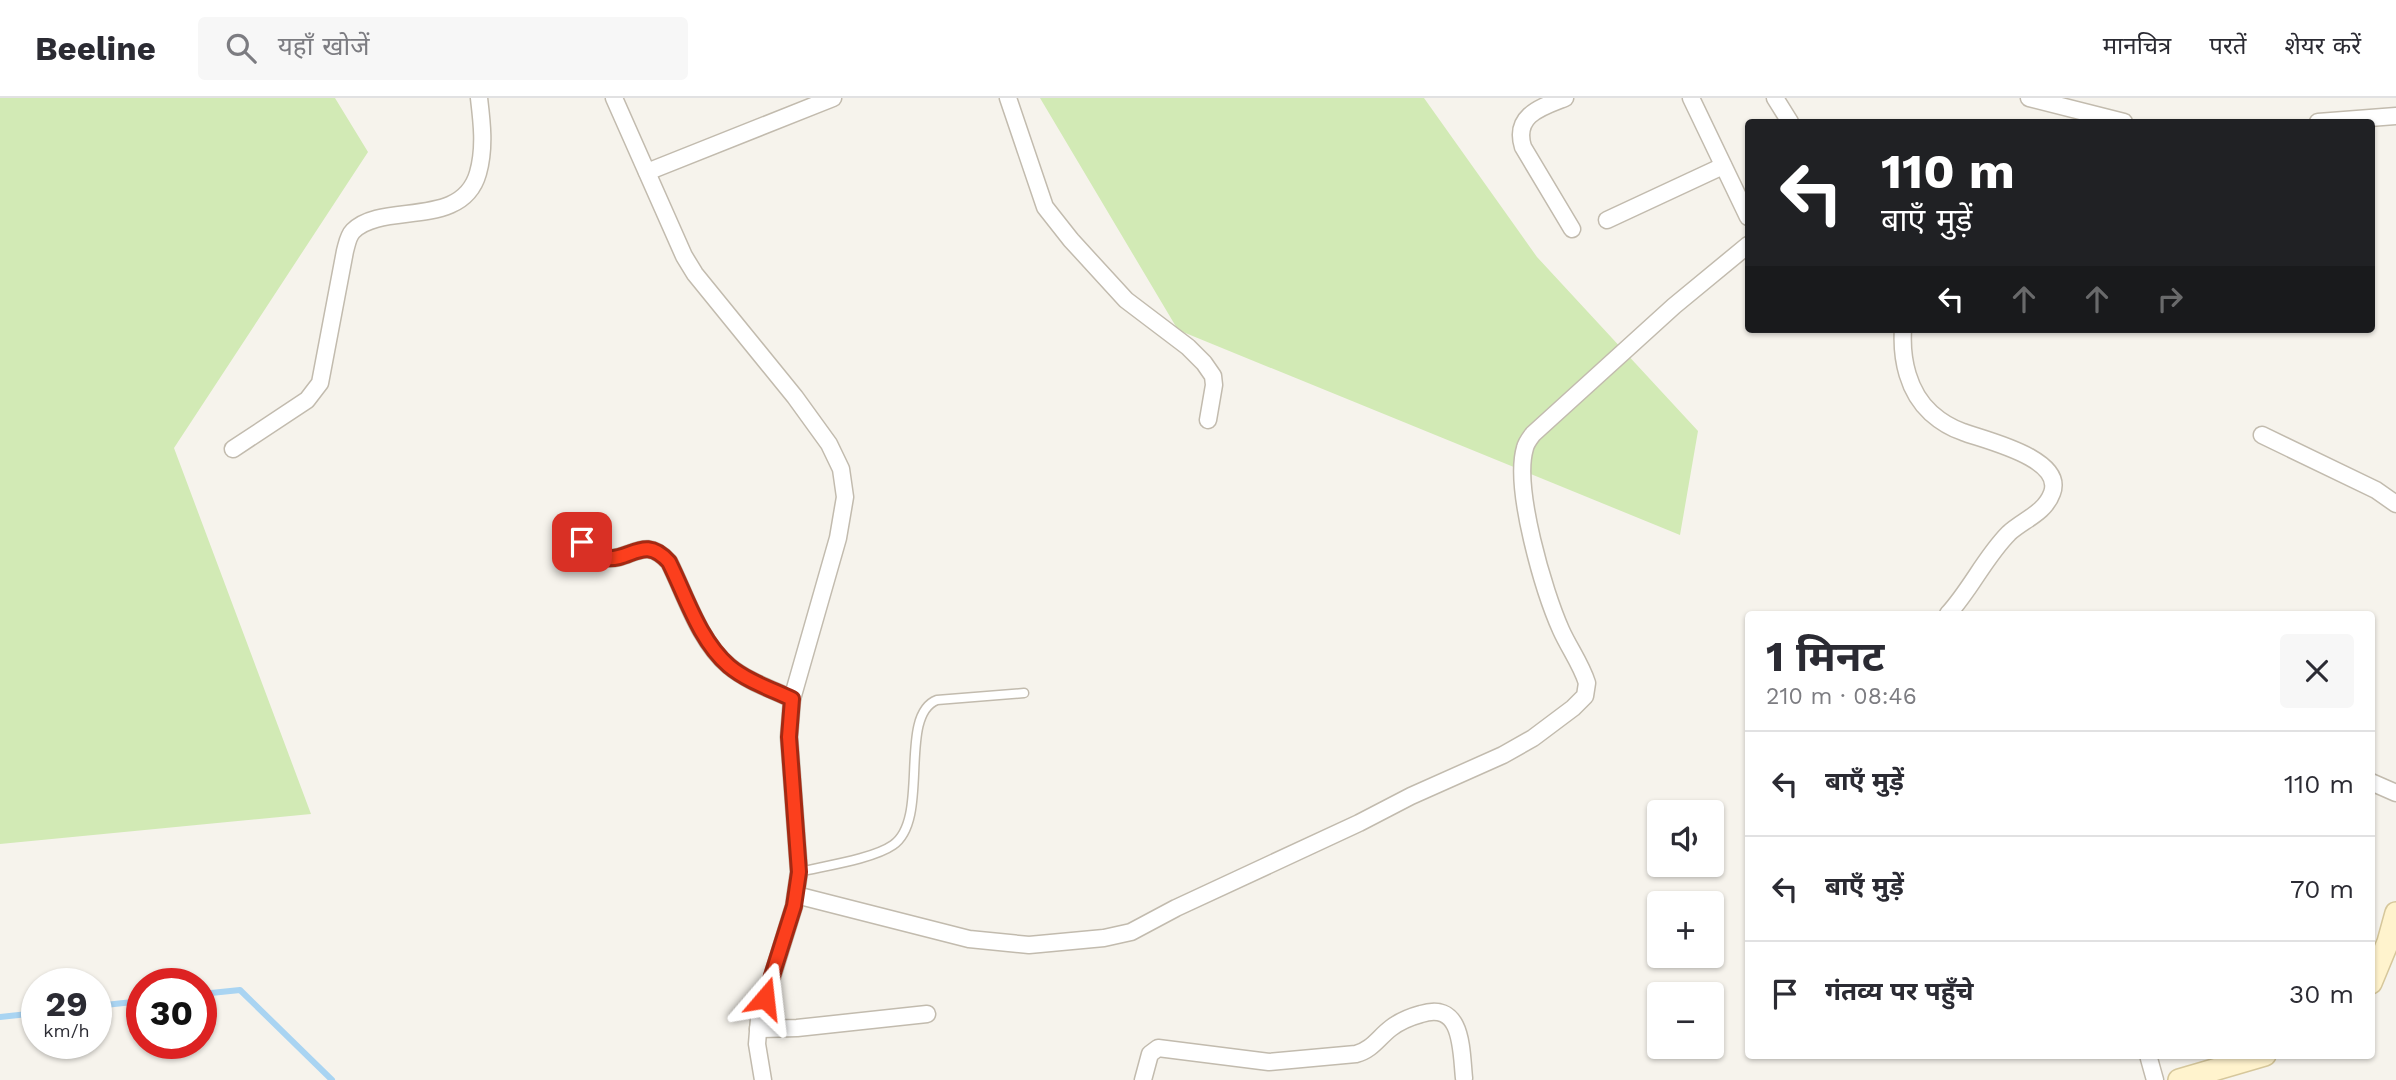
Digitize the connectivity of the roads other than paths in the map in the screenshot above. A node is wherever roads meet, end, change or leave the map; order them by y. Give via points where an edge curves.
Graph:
1 (479, 98) edge
2 (614, 98) edge
3 (833, 98) edge
4 (1008, 98) edge
5 (1565, 98) edge
6 (1691, 98) edge
7 (1775, 98) edge
8 (2029, 98) edge
9 (2396, 116) edge
10 (2077, 117) edge
11 (1788, 119) edge
12 (2096, 119) edge
13 (2357, 119) edge
14 (1723, 166) junction
15 (647, 172) junction
16 (1745, 211) edge
17 (1607, 220) dead end
18 (1572, 229) dead end
19 (1745, 247) edge
20 (1903, 333) edge
21 (1208, 419) dead end
22 (2262, 435) dead end
23 (233, 449) dead end
24 (2396, 504) edge
25 (582, 542) dead end
26 (1950, 611) edge
27 (1024, 693) dead end
28 (792, 699) junction
29 (2375, 784) edge
30 (2396, 793) edge
31 (799, 872) junction
32 (796, 895) junction
33 (2396, 913) edge
34 (2375, 973) edge
35 (928, 1014) dead end
36 (758, 1029) junction
37 (2149, 1059) edge
38 (2251, 1059) edge
39 (1464, 1078) dead end
40 (763, 1080) edge
41 (1143, 1080) edge
42 (2155, 1080) edge
43 (2179, 1080) edge

1 - 23 street via 483,134 470,190 437,209 366,223 354,231 345,251 320,383 307,400
2 - 15 street
3 - 15 street
4 - 21 street via 1045,207 1126,300 1205,363 1213,376
5 - 18 street via 1525,119 1520,137
6 - 14 street
7 - 11 street
8 - 10 street
9 - 13 street
10 - 12 street
14 - 16 street
14 - 17 street
15 - 28 street via 695,274 795,397 830,444 841,469 845,511
19 - 32 street via 1674,306 1525,446 1525,491 1546,595 1587,683 1585,696 1533,738 1131,932 1104,939 1029,945 969,939
20 - 26 street via 1909,381 1930,412 1961,432 2025,454 2049,473 2052,481 2046,504 2010,532
22 - 24 street
25 - 28 street via 607,558 643,549 662,554 702,631 728,664
27 - 31 lane via 930,703 919,722 916,772 900,838 875,853
28 - 31 street via 789,737
29 - 30 street
31 - 32 street
32 - 36 street
33 - 34 main road
35 - 36 street
36 - 40 street
37 - 42 street
38 - 43 main road
39 - 41 street via 1455,1024 1436,1010 1399,1022 1368,1050 1356,1054 1269,1062 1158,1048 1150,1054

